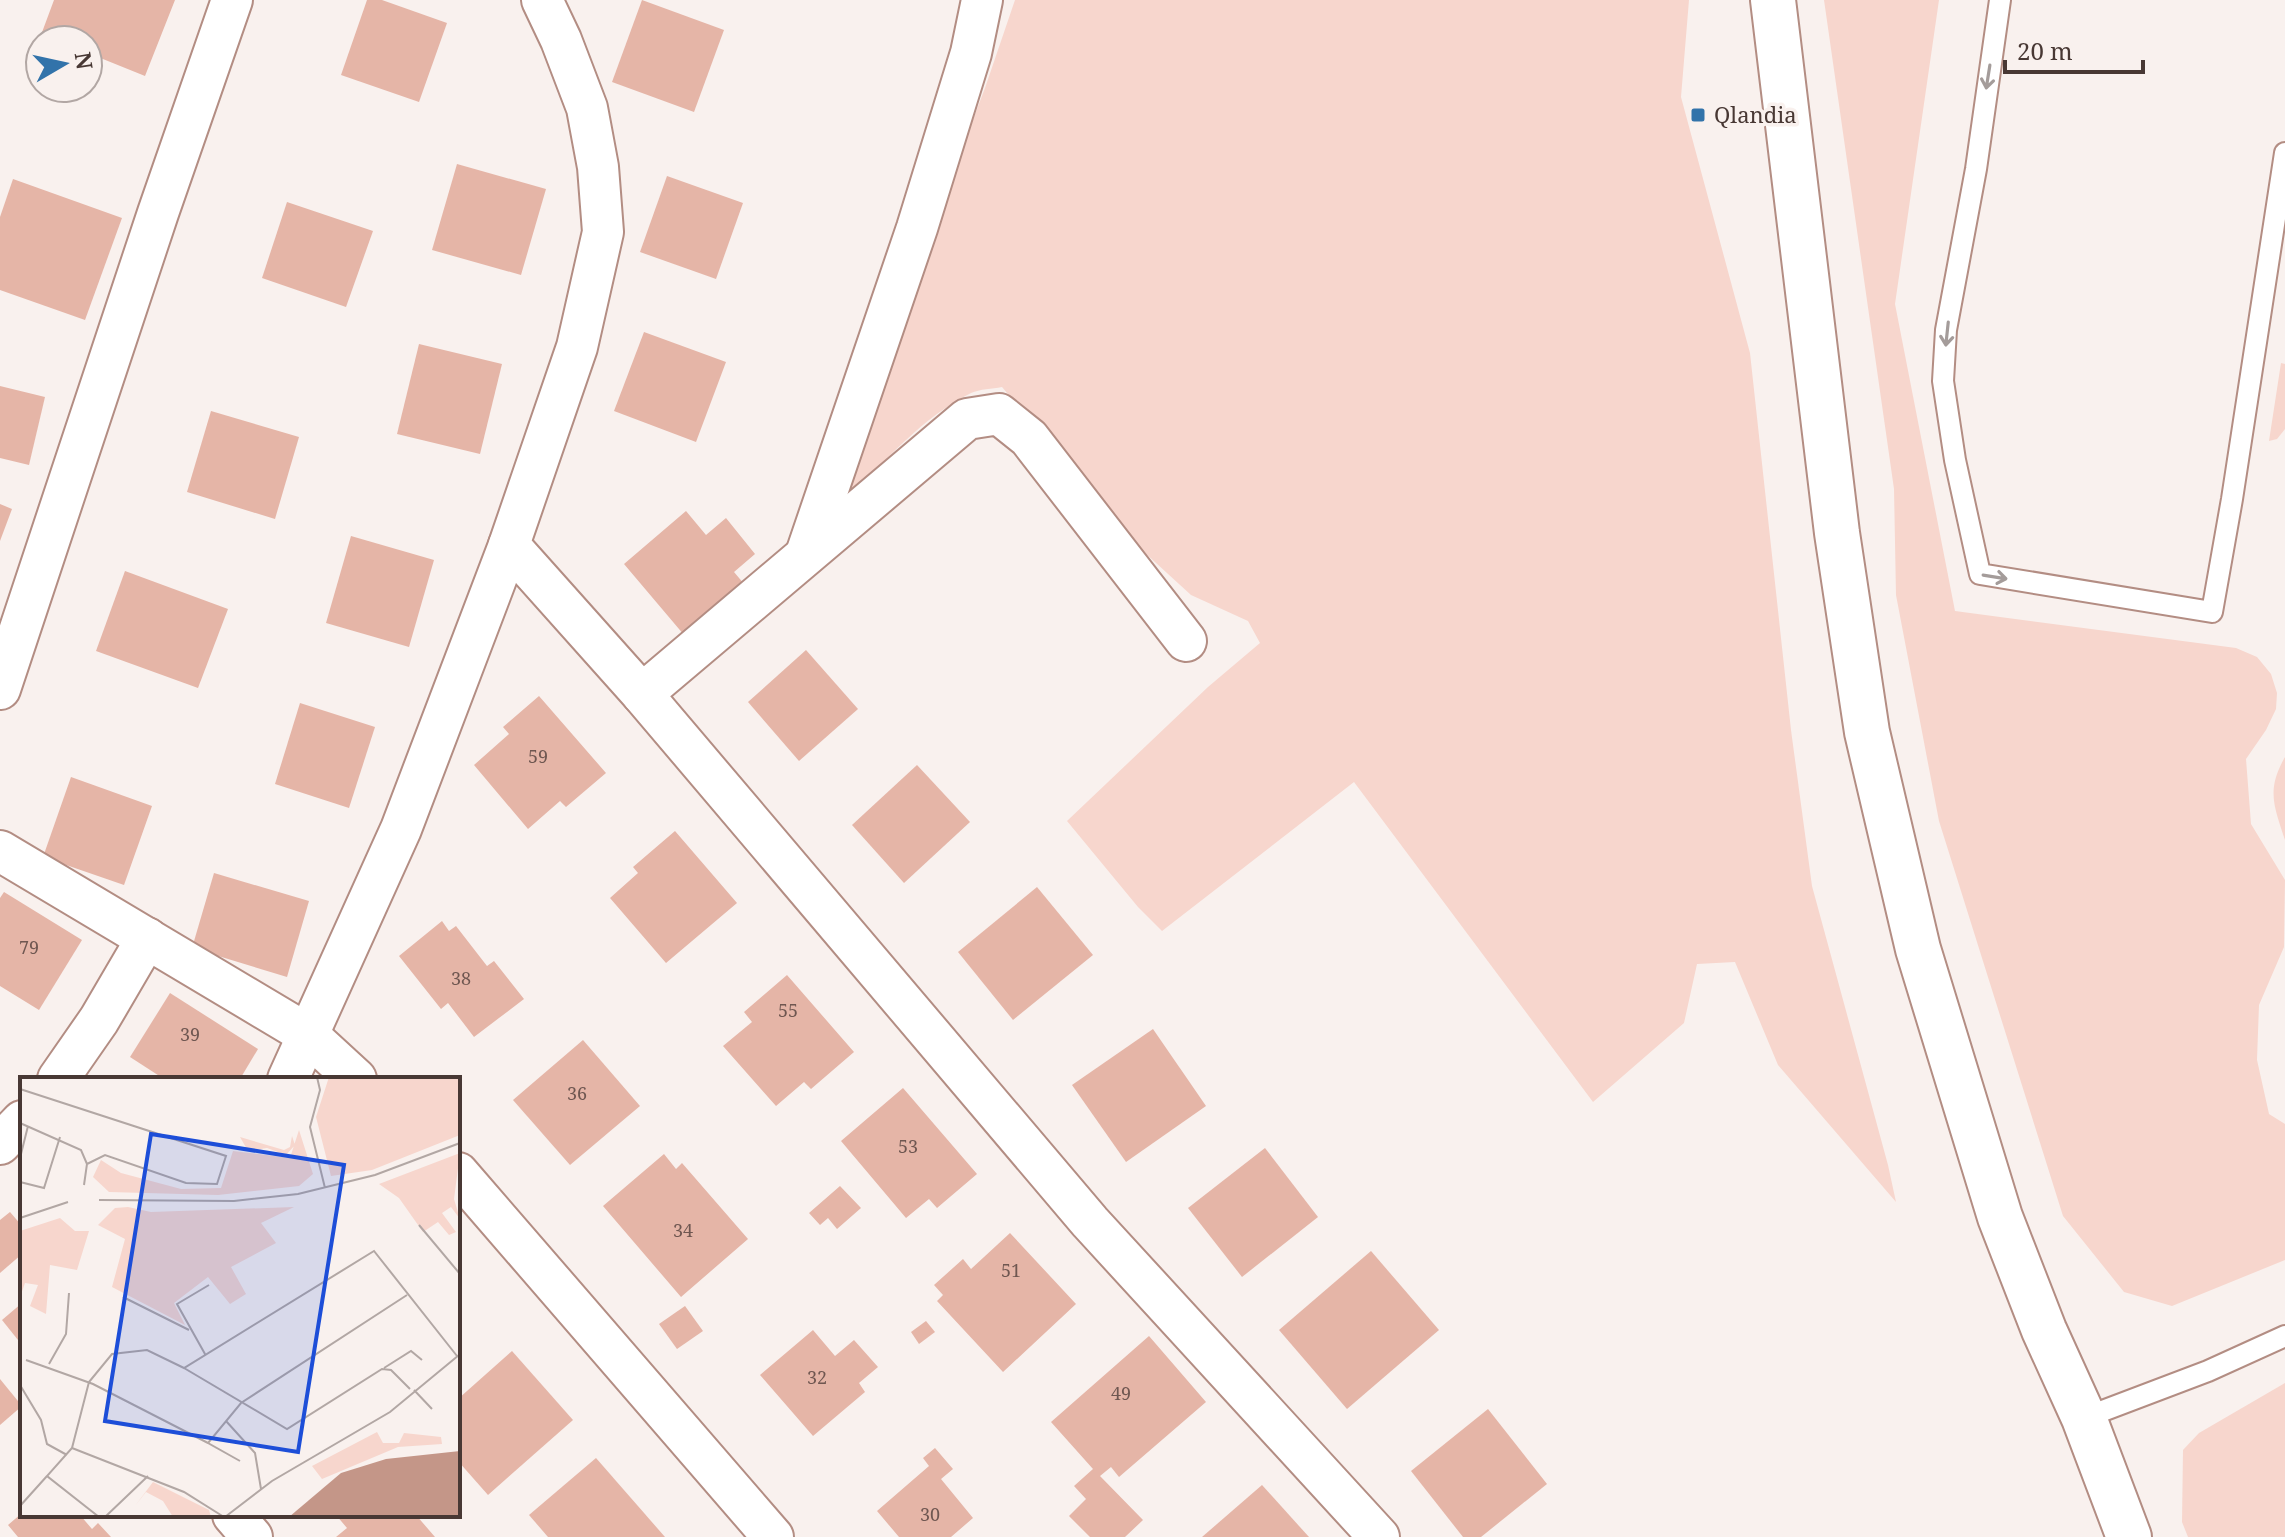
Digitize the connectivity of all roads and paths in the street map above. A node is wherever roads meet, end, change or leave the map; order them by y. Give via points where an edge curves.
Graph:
1 (232, 0) edge
2 (542, 0) edge
3 (982, 0) edge
4 (1773, 0) edge
5 (2000, 0) edge
6 (2285, 153) edge
7 (509, 545) junction
8 (806, 554) junction
9 (1186, 641) dead end
10 (0, 689) edge
11 (642, 694) junction
12 (0, 851) edge
13 (147, 938) junction
14 (307, 1034) junction
15 (59, 1077) edge
16 (289, 1077) edge
17 (354, 1077) edge
18 (20, 1123) edge
19 (0, 1144) edge
20 (460, 1175) edge
21 (2285, 1336) edge
22 (2084, 1418) junction
23 (235, 1517) edge
24 (252, 1537) edge
25 (773, 1537) edge
26 (1379, 1537) edge
27 (2129, 1537) edge

1 - 10 street
2 - 7 street via 587,108 603,232 577,347
3 - 8 street via 917,228
4 - 22 main road via 1837,533 1867,732 1918,949 1961,1094 2000,1217
5 -> 6 lane via 1946,330 1943,381 1980,574 2212,612
7 - 11 street
7 - 14 street via 401,829
8 - 9 street via 967,419 999,414 1029,438
8 - 11 street
11 - 26 street via 1090,1222
12 - 13 street
13 - 14 street
13 - 15 street
14 - 16 street
14 - 17 street
18 - 19 street
20 - 25 street
21 - 22 lane
22 - 27 main road
23 - 24 street

